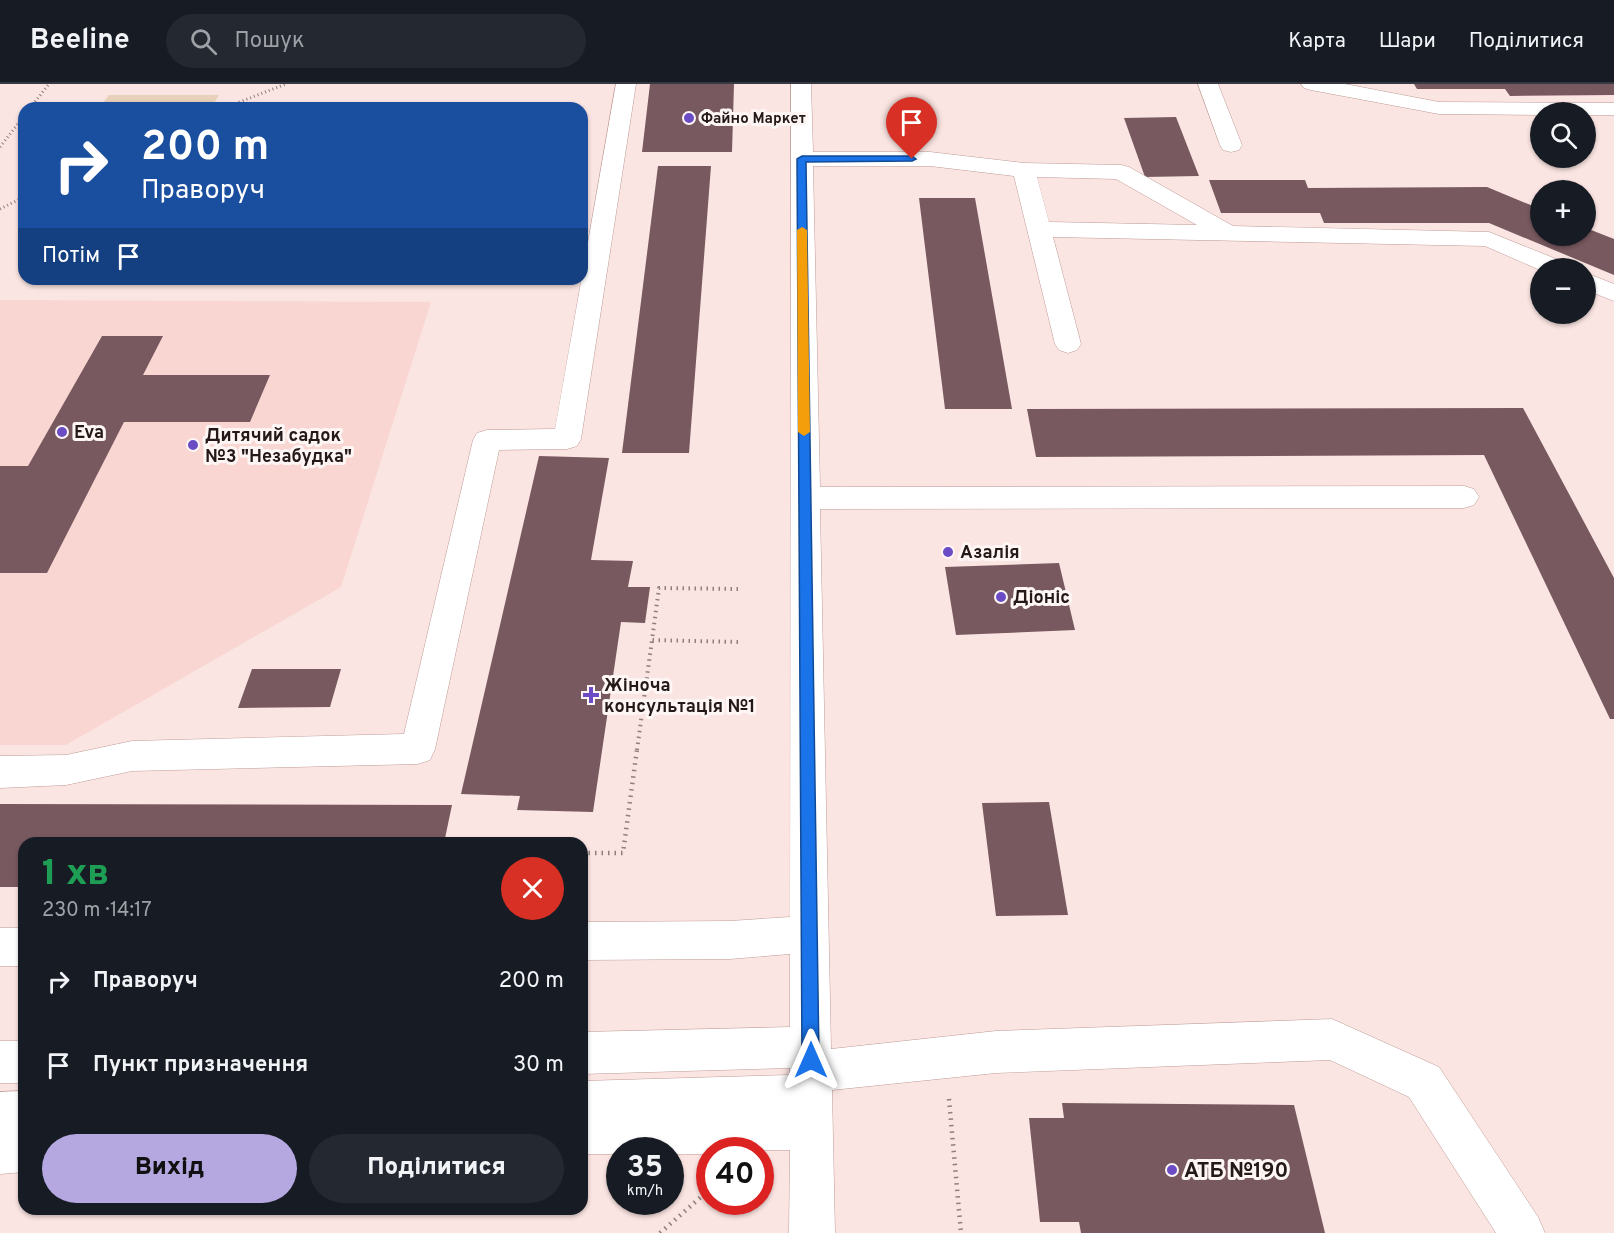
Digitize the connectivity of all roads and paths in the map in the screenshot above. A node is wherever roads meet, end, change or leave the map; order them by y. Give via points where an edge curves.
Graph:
1 (49, 84) edge
2 (286, 84) edge
3 (626, 84) edge
4 (801, 84) edge
5 (1208, 84) edge
6 (1311, 84) edge
7 (35, 102) edge
8 (240, 102) edge
9 (1614, 109) edge
10 (18, 124) edge
11 (1231, 145) dead end
12 (0, 147) edge
13 (802, 159) junction
14 (1024, 170) junction
15 (18, 200) edge
16 (0, 209) edge
17 (1039, 229) junction
18 (1228, 233) junction
19 (1534, 258) edge
20 (1596, 285) edge
21 (1614, 293) edge
22 (1068, 344) dead end
23 (1464, 497) dead end
24 (805, 498) junction
25 (740, 589) dead end
26 (652, 640) junction
27 (738, 642) dead end
28 (0, 772) edge
29 (588, 854) edge
30 (809, 934) junction
31 (588, 941) edge
32 (0, 947) edge
33 (18, 947) edge
34 (588, 1054) edge
35 (945, 1058) junction
36 (0, 1062) edge
37 (18, 1062) edge
38 (811, 1086) junction
39 (588, 1102) edge
40 (18, 1112) edge
41 (0, 1113) edge
42 (588, 1133) edge
43 (18, 1150) edge
44 (0, 1152) edge
45 (696, 1201) edge
46 (660, 1233) edge
47 (812, 1233) edge
48 (961, 1233) edge
49 (1522, 1233) edge

1 - 7 path
2 - 8 path
3 - 28 street via 567,439 487,440 418,749 132,756 66,770
4 - 13 street
5 - 11 street
6 - 9 street via 1439,108
10 - 12 path
13 - 14 street via 930,159
13 - 24 street
14 - 17 street
14 - 18 street via 1121,172
15 - 16 path
17 - 18 street
17 - 22 street
18 - 19 street via 1489,239
20 - 21 street
23 - 24 street
24 - 30 street
25 - 26 path via 659,588
26 - 27 path
26 - 29 path via 624,853
30 - 31 street via 730,940
30 - 38 street
32 - 33 street
34 - 38 street
35 - 38 street
35 - 48 path
35 - 49 street via 1008,1051 1332,1039 1424,1082
36 - 37 street
38 - 39 street
38 - 42 street via 724,1132
38 - 47 street
40 - 41 street
43 - 44 street
45 - 46 path

